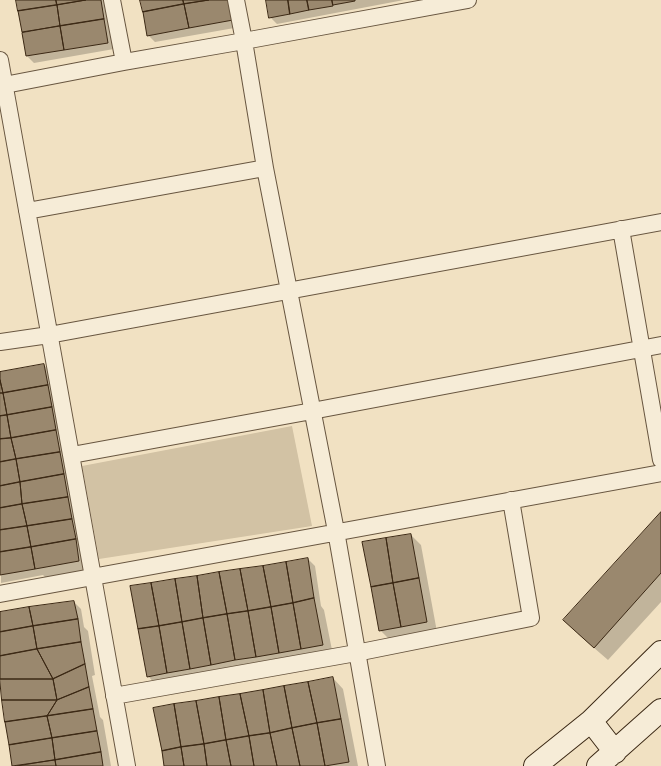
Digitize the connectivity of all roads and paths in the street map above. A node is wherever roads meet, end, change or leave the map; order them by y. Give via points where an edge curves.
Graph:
1 (112, 0) edge
2 (236, 0) edge
3 (468, 0) edge
4 (244, 42) junction
5 (0, 60) edge
6 (124, 62) junction
7 (2, 86) edge
8 (265, 168) junction
9 (27, 211) junction
10 (661, 222) edge
11 (621, 229) junction
12 (289, 290) junction
13 (49, 335) junction
14 (0, 342) edge
15 (661, 345) edge
16 (642, 348) junction
17 (312, 411) junction
18 (72, 455) junction
19 (661, 460) edge
20 (661, 473) edge
21 (511, 500) junction
22 (336, 531) junction
23 (92, 576) junction
24 (0, 594) edge
25 (661, 652) edge
26 (356, 653) junction
27 (114, 696) junction
28 (659, 714) edge
29 (591, 721) junction
30 (615, 752) junction
31 (126, 766) edge
32 (376, 766) edge
33 (535, 766) edge
34 (598, 766) edge

1 - 6 street
2 - 4 street
3 - 4 street
4 - 6 street
4 - 8 street
5 - 7 street
6 - 7 street
7 - 9 street
8 - 9 street
8 - 12 street
9 - 13 street
10 - 11 street
11 - 12 street
11 - 16 street
12 - 13 street
12 - 17 street
13 - 14 street
13 - 18 street
15 - 16 street
16 - 17 street
16 - 19 street
17 - 18 street
17 - 22 street
18 - 23 street
20 - 21 street
21 - 22 street
21 - 26 street via 531,618
22 - 23 street
22 - 26 street
23 - 24 street
23 - 27 street
25 - 29 street
26 - 27 street
26 - 32 street
27 - 31 street
28 - 30 street
29 - 30 street
29 - 33 street
30 - 34 street

